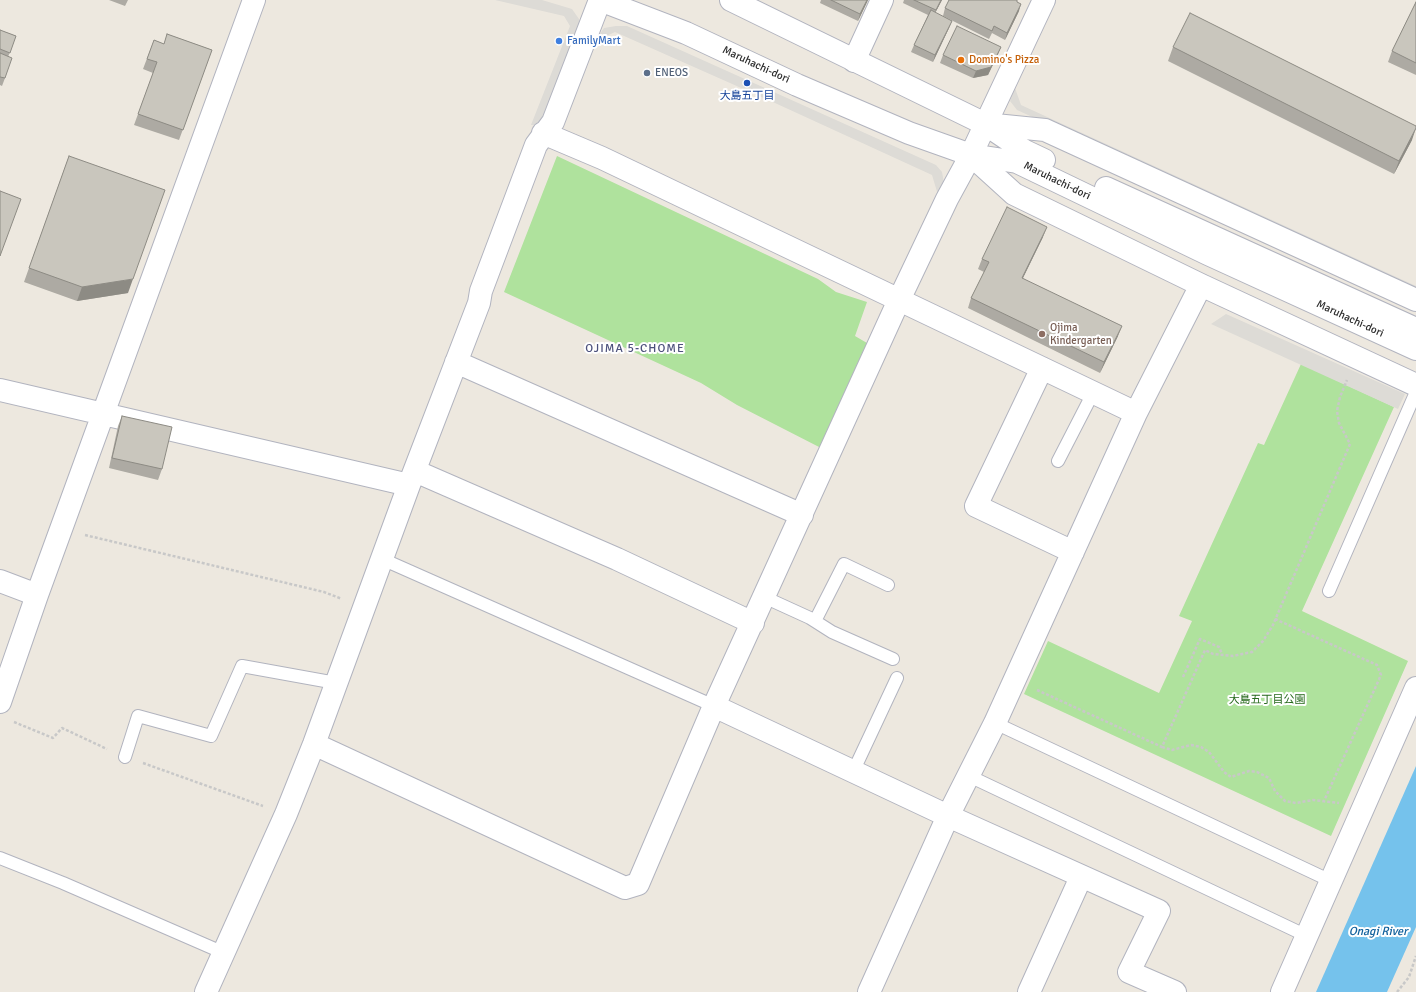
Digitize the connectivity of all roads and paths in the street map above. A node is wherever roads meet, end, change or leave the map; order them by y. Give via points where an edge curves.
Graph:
1 (254, 0) edge
2 (600, 0) edge
3 (882, 0) edge
4 (1044, 0) edge
5 (744, 3) edge
6 (854, 61) junction
7 (985, 124) junction
8 (543, 133) junction
9 (971, 154) junction
10 (1021, 157) junction
11 (1201, 285) junction
12 (899, 300) junction
13 (1416, 300) edge
14 (1416, 330) edge
15 (1416, 350) edge
16 (456, 362) junction
17 (1042, 368) junction
18 (1348, 378) dead end
19 (1416, 385) edge
20 (0, 390) edge
21 (1416, 392) edge
22 (1093, 393) junction
23 (1136, 413) junction
24 (103, 414) junction
25 (1058, 461) dead end
26 (412, 478) junction
27 (802, 516) junction
28 (62, 530) junction
29 (1073, 552) junction
30 (382, 559) junction
31 (0, 582) edge
32 (888, 585) dead end
33 (1329, 591) dead end
34 (37, 595) junction
35 (764, 597) junction
36 (366, 606) junction
37 (1275, 619) junction
38 (815, 622) junction
39 (752, 623) junction
40 (1222, 654) junction
41 (893, 660) dead end
42 (1183, 677) dead end
43 (898, 678) dead end
44 (1015, 680) junction
45 (336, 683) junction
46 (1416, 688) edge
47 (0, 702) edge
48 (714, 706) junction
49 (995, 723) junction
50 (314, 744) junction
51 (1162, 747) junction
52 (125, 757) dead end
53 (853, 772) junction
54 (969, 776) junction
55 (1324, 801) junction
56 (1362, 810) junction
57 (948, 816) junction
58 (0, 858) edge
59 (1081, 876) junction
60 (1331, 882) junction
61 (1307, 936) junction
62 (224, 953) junction
63 (1416, 956) edge
64 (206, 992) edge
65 (869, 992) edge
66 (1029, 992) edge
67 (1175, 992) edge
68 (1282, 992) edge
69 (1397, 992) edge

1 - 24 street
2 - 8 street via 553,122
2 - 9 street, Maruhachi-dori via 686,33 797,85 909,133
3 - 6 street
4 - 7 street
5 - 6 street, Maruhachi-dori
6 - 7 street, Maruhachi-dori
7 - 9 street
7 - 10 street, Maruhachi-dori
7 - 13 street via 1045,130
8 - 12 street via 602,158
8 - 16 street via 536,145
9 - 10 street, Maruhachi-dori
9 - 11 street via 1014,194
9 - 12 street
10 - 14 street, Maruhachi-dori
10 - 15 street, Maruhachi-dori via 1208,254
11 - 19 street
11 - 23 street
12 - 17 street
12 - 27 street
16 - 26 street
16 - 27 street
17 - 22 street
17 - 29 street via 976,506
18 - 37 path via 1337,411 1339,423 1350,444
20 - 24 street
21 - 33 lane
22 - 23 street
22 - 25 lane
23 - 29 street
24 - 26 street
24 - 28 street
26 - 30 street
26 - 39 street via 617,559
27 - 35 street
28 - 34 street
28 - 36 path via 324,592
29 - 44 street
30 - 36 street
30 - 48 lane
31 - 34 street
32 - 38 lane via 844,564
34 - 47 street
35 - 38 lane
35 - 39 street
36 - 45 street
37 - 40 path via 1263,641 1252,652 1242,655
37 - 55 path via 1377,665 1381,674
38 - 41 lane
39 - 48 street
40 - 42 path via 1218,647 1200,639
40 - 51 path via 1213,654 1205,650
43 - 53 lane
44 - 49 street
44 - 51 path
45 - 50 street
45 - 52 lane via 242,666 211,736 138,716
46 - 56 street
48 - 50 street via 638,884 625,888
48 - 53 street
49 - 54 street
49 - 60 lane
50 - 62 street
51 - 55 path via 1172,750 1191,745 1202,747 1224,772 1231,776 1249,771 1269,778 1275,792 1285,801
53 - 57 street
54 - 57 street
54 - 61 lane
55 - 56 path via 1347,804
56 - 60 street
57 - 59 street
57 - 65 street
58 - 62 lane
59 - 66 street
59 - 67 street via 1158,911 1129,972
60 - 61 street
61 - 68 street
62 - 64 street
63 - 69 path via 1409,977

